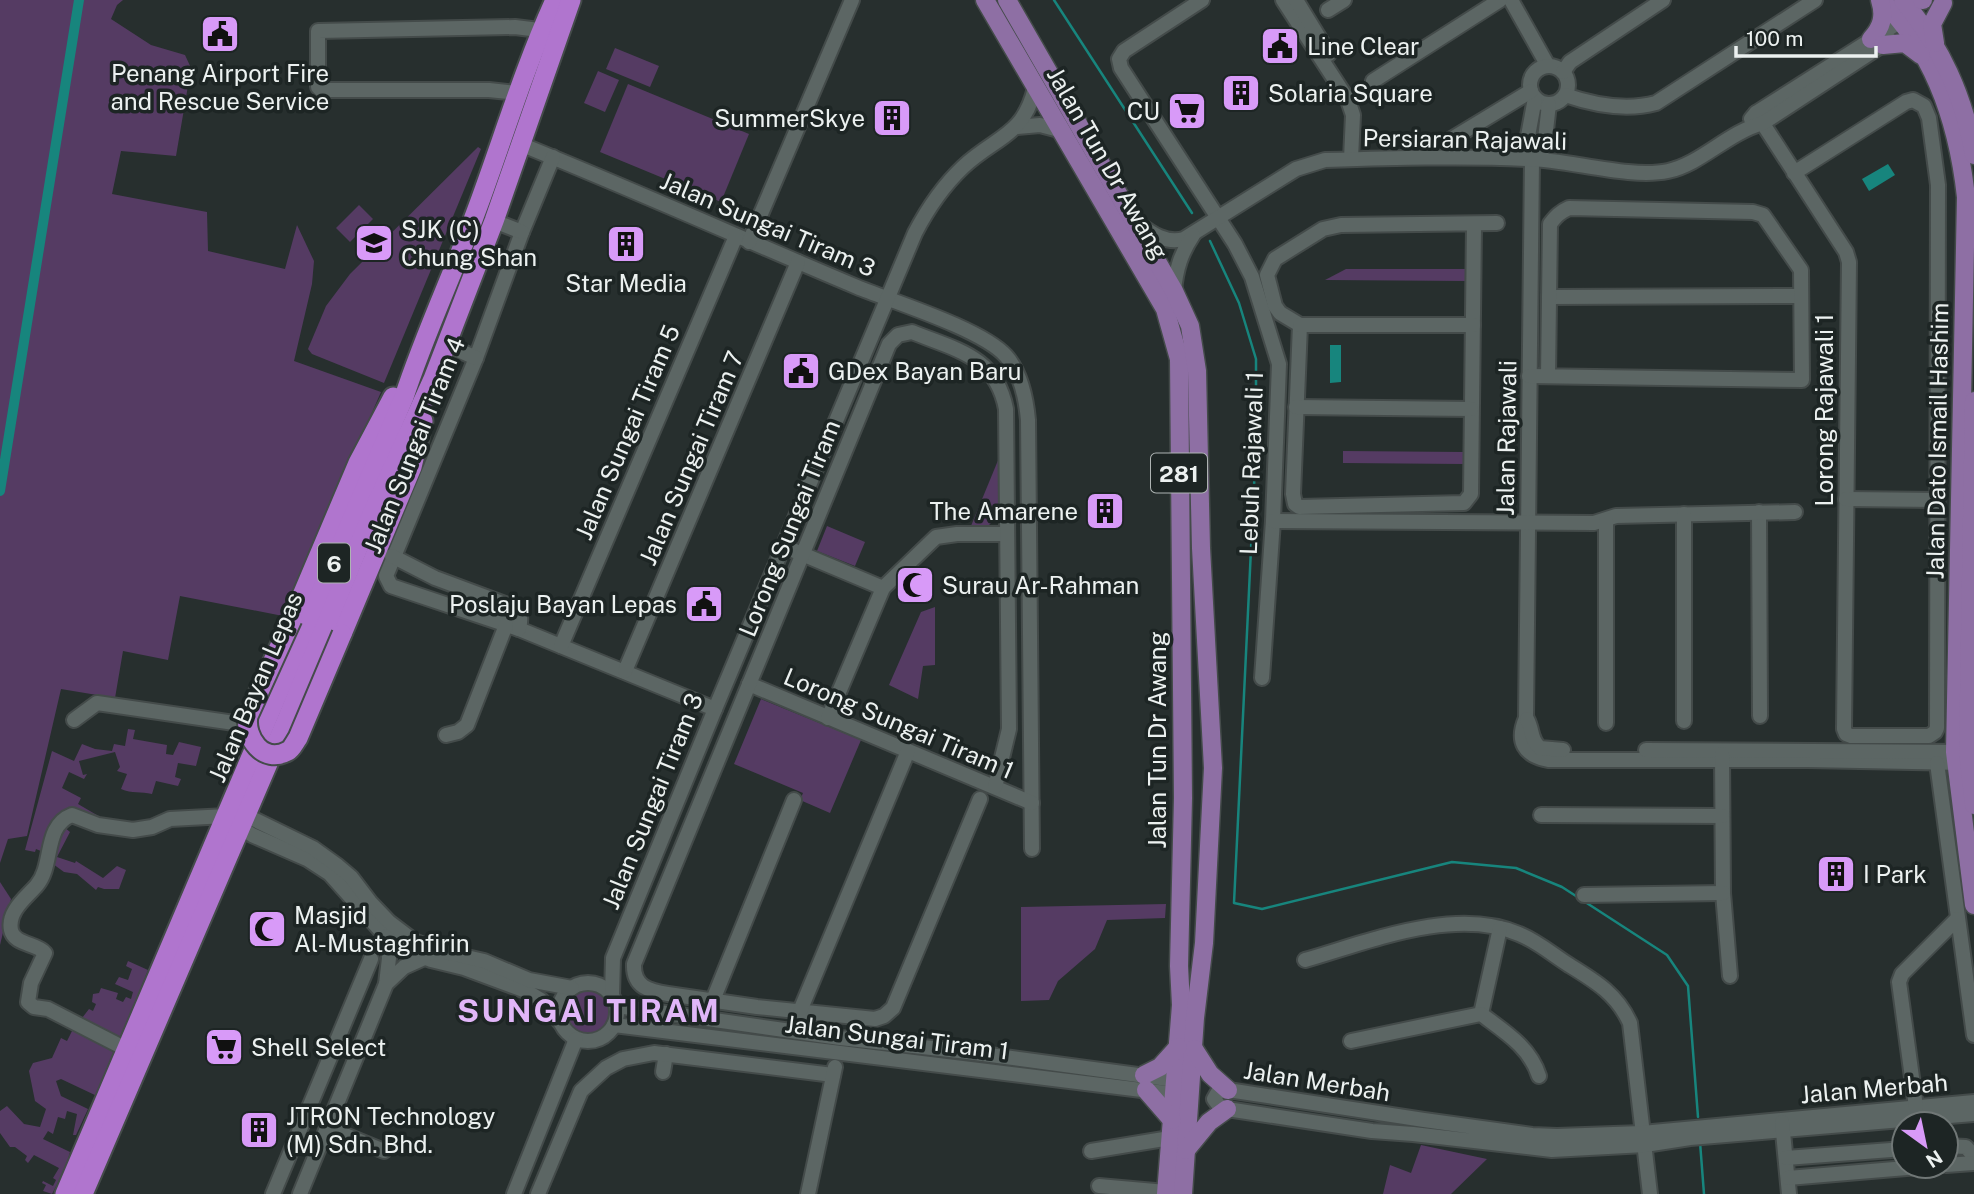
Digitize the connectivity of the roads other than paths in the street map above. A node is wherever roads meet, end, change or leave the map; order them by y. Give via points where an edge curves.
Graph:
1 (546, 0) edge
2 (555, 0) edge
3 (571, 0) edge
4 (580, 0) edge
5 (852, 0) edge
6 (985, 0) edge
7 (1007, 0) edge
8 (1202, 0) edge
9 (1283, 0) edge
10 (1296, 0) edge
11 (1345, 0) edge
12 (1500, 0) edge
13 (1511, 0) edge
14 (1663, 0) edge
15 (1815, 0) edge
16 (1880, 0) edge
17 (1940, 1) edge
18 (1328, 10) dead end
19 (1913, 12) edge
20 (536, 38) junction
21 (558, 39) junction
22 (1877, 42) junction
23 (1930, 52) junction
24 (1548, 66) junction
25 (1563, 72) junction
26 (1373, 82) dead end
27 (1035, 88) junction
28 (517, 93) junction
29 (1565, 95) junction
30 (1539, 98) junction
31 (1760, 118) junction
32 (1017, 127) junction
33 (1059, 130) junction
34 (1450, 140) dead end
35 (520, 144) junction
36 (1974, 155) edge
37 (553, 157) junction
38 (1357, 159) junction
39 (1532, 159) junction
40 (1794, 173) junction
41 (1219, 218) junction
42 (1132, 220) junction
43 (494, 221) junction
44 (1497, 223) dead end
45 (1474, 225) junction
46 (522, 232) junction
47 (1193, 235) junction
48 (743, 239) junction
49 (798, 262) junction
50 (1174, 291) junction
51 (1801, 296) junction
52 (1549, 297) junction
53 (887, 299) junction
54 (1300, 325) junction
55 (1473, 325) junction
56 (445, 344) junction
57 (420, 350) junction
58 (476, 358) junction
59 (1297, 363) junction
60 (1279, 365) junction
61 (1529, 376) junction
62 (1548, 376) junction
63 (433, 379) junction
64 (1974, 401) edge
65 (1296, 407) junction
66 (1471, 409) junction
67 (1846, 499) junction
68 (1937, 500) junction
69 (1759, 512) junction
70 (1795, 512) dead end
71 (1684, 514) junction
72 (1606, 520) junction
73 (1273, 521) junction
74 (1528, 522) junction
75 (1006, 534) junction
76 (783, 546) junction
77 (803, 554) junction
78 (393, 556) junction
79 (883, 588) junction
80 (512, 627) junction
81 (561, 646) junction
82 (625, 671) junction
83 (1262, 678) dead end
84 (749, 684) junction
85 (715, 709) junction
86 (1760, 716) dead end
87 (828, 718) junction
88 (74, 720) dead end
89 (1684, 721) dead end
90 (1606, 723) dead end
91 (263, 727) junction
92 (446, 735) dead end
93 (1182, 740) junction
94 (1212, 741) junction
95 (908, 751) junction
96 (1722, 755) junction
97 (1960, 764) edge
98 (995, 787) junction
99 (1213, 797) junction
100 (1183, 798) junction
101 (980, 799) dead end
102 (794, 800) dead end
103 (1032, 803) junction
104 (1974, 805) edge
105 (1541, 815) dead end
106 (1722, 816) junction
107 (237, 820) junction
108 (1032, 849) dead end
109 (655, 855) junction
110 (676, 862) junction
111 (1723, 893) junction
112 (1584, 895) dead end
113 (1974, 905) edge
114 (1957, 919) junction
115 (1500, 928) junction
116 (387, 936) junction
117 (424, 958) junction
118 (613, 958) junction
119 (371, 959) dead end
120 (1305, 960) dead end
121 (1730, 976) dead end
122 (386, 984) junction
123 (576, 986) junction
124 (614, 1000) junction
125 (713, 1000) junction
126 (800, 1011) junction
127 (1481, 1014) junction
128 (560, 1021) junction
129 (614, 1025) junction
130 (1974, 1035) edge
131 (576, 1039) junction
132 (1351, 1041) dead end
133 (839, 1045) junction
134 (1186, 1048) junction
135 (126, 1049) junction
136 (666, 1055) junction
137 (663, 1072) dead end
138 (832, 1075) junction
139 (1539, 1076) dead end
140 (1145, 1082) junction
141 (1175, 1087) junction
142 (1228, 1090) junction
143 (1974, 1102) edge
144 (1916, 1107) junction
145 (1227, 1109) junction
146 (1974, 1114) edge
147 (1782, 1125) junction
148 (328, 1128) junction
149 (1171, 1129) junction
150 (298, 1133) junction
151 (1643, 1139) junction
152 (321, 1144) junction
153 (1960, 1147) edge
154 (1186, 1150) junction
155 (1890, 1150) edge
156 (384, 1151) dead end
157 (1091, 1151) dead end
158 (1786, 1158) junction
159 (1974, 1163) edge
160 (1890, 1169) edge
161 (1788, 1178) junction
162 (1099, 1186) dead end
163 (1172, 1193) edge
164 (65, 1194) edge
165 (83, 1194) edge
166 (273, 1194) edge
167 (300, 1194) edge
168 (514, 1194) edge
169 (538, 1194) edge
170 (808, 1194) edge
171 (1650, 1194) edge
172 (1789, 1194) edge

1 - 20 highway
2 - 20 highway, Jalan Bayan Lepas / 6
3 - 21 highway, Jalan Bayan Lepas / 6
4 - 21 highway
5 - 48 street, Jalan Sungai Tiram 5
6 - 27 main road, Jalan Tun Dr Awang / 281
7 - 42 main road, Jalan Tun Dr Awang / 281
8 - 41 street, Lebuh Rajawali 1 via 1124,51 1119,59
9 - 38 street via 1348,100
10 - 38 street via 1359,105
11 - 18 street
12 - 26 street
13 - 24 street
14 - 25 street via 1570,62
15 - 29 street via 1656,103 1642,107 1587,103
16 - 19 main road, Jalan Dato Ismail Hashim
16 - 22 main road via 1883,10
17 - 19 street, Persiaran Rajawali
17 - 23 main road
19 - 22 street, Persiaran Rajawali
19 - 23 main road, Jalan Dato Ismail Hashim
20 - 28 highway, Jalan Bayan Lepas / 6
20 - 28 street via 502,27 318,31 321,90
21 - 35 highway, Jalan Bayan Lepas / 6
22 - 23 main road via 1905,43
22 - 31 street, Persiaran Rajawali
23 - 36 main road, Jalan Dato Ismail Hashim via 1963,105
23 - 97 main road, Jalan Dato Ismail Hashim via 1950,114 1966,197
24 - 25 street
24 - 30 street via 1533,74
25 - 29 street via 1569,83
27 - 32 street
27 - 33 main road, Jalan Tun Dr Awang / 281
28 - 57 highway, Jalan Bayan Lepas / 6 via 478,208
29 - 30 street via 1561,100
30 - 34 street
30 - 39 street, Jalan Rajawali via 1526,147
31 - 39 street, Persiaran Rajawali via 1691,162 1657,173
31 - 40 street, Lorong Rajawali 1
32 - 33 street via 1040,125
32 - 53 street via 986,148 943,188 915,233
33 - 93 main road, Jalan Tun Dr Awang / 281 via 1165,309 1176,343
35 - 37 street, Jalan Sungai Tiram 3
35 - 43 highway, Jalan Bayan Lepas / 6
37 - 46 street
37 - 48 street, Jalan Sungai Tiram 3
38 - 39 street, Persiaran Rajawali
38 - 41 street, Persiaran Rajawali via 1325,160 1296,169
39 - 61 street, Jalan Rajawali
40 - 67 street, Lorong Rajawali 1 via 1849,262
40 - 68 street via 1906,102 1924,106 1938,185
41 - 47 street, Persiaran Rajawali
41 - 60 street, Lebuh Rajawali 1 via 1252,277
42 - 47 street, Persiaran Rajawali via 1162,239 1175,242
42 - 50 main road, Jalan Tun Dr Awang / 281
43 - 46 street
43 - 56 highway, Jalan Bayan Lepas / 6
44 - 45 street
45 - 54 street via 1323,229 1275,259 1266,275 1275,306
45 - 55 street
46 - 58 street, Jalan Sungai Tiram 4
47 - 50 street, Persiaran Rajawali via 1180,257
48 - 49 street, Jalan Sungai Tiram 3
48 - 81 street, Jalan Sungai Tiram 5
49 - 53 street, Jalan Sungai Tiram 3
49 - 82 street, Jalan Sungai Tiram 7
50 - 94 main road, Jalan Tun Dr Awang / 281 via 1190,326 1197,371
51 - 52 street
51 - 52 street via 1801,270 1763,215 1569,208 1550,224
51 - 62 street via 1802,380
52 - 62 street
53 - 76 street, Jalan Sungai Tiram 3
53 - 103 street via 979,336 1006,356 1023,389 1028,420
54 - 55 street
54 - 59 street
55 - 66 street
56 - 58 street
56 - 63 highway, Jalan Bayan Lepas / 6
57 - 63 highway, bridge via 358,463 248,716 250,741 263,752 289,751 298,738 412,467
57 - 91 highway, Jalan Bayan Lepas / 6
58 - 78 street, Jalan Sungai Tiram 4
59 - 60 street
59 - 65 street
60 - 73 street, Lebuh Rajawali 1
61 - 62 street
61 - 74 street, Jalan Rajawali
63 - 107 highway, Jalan Bayan Lepas / 6
64 - 97 main road, Jalan Dato Ismail Hashim
65 - 66 street
65 - 66 street via 1293,494 1295,504 1304,508 1464,503 1471,494
67 - 68 street
67 - 68 street, Lorong Rajawali 1 via 1844,729 1851,737 1929,736 1935,732
69 - 70 street
69 - 71 street
69 - 86 street
71 - 72 street
71 - 89 street
72 - 74 street
72 - 90 street
73 - 74 street
73 - 83 street, Lebuh Rajawali 1
74 - 96 street, Jalan Rajawali via 1527,718 1522,742 1532,755
75 - 77 street, Lorong Sungai Tiram via 1006,409 999,386 975,358 912,332 889,344
75 - 79 street via 936,537
75 - 98 street, Lorong Sungai Tiram via 1009,729
76 - 77 street
76 - 85 street, Jalan Sungai Tiram 3
77 - 79 street
77 - 84 street, Lorong Sungai Tiram
78 - 80 street via 435,578 513,607 519,613
78 - 80 street, Jalan Sungai Tiram 4 via 386,576 391,586
79 - 87 street
80 - 81 street, Jalan Sungai Tiram 4
80 - 92 street via 467,724
81 - 82 street, Jalan Sungai Tiram 4
82 - 85 street, Jalan Sungai Tiram 4
84 - 87 street, Lorong Sungai Tiram 1
84 - 110 street, Lorong Sungai Tiram
85 - 109 street, Jalan Sungai Tiram 3
87 - 95 street, Lorong Sungai Tiram 1
88 - 91 street via 97,702
91 - 107 highway, Jalan Bayan Lepas / 6
93 - 94 main road via 1198,752
93 - 100 main road, Jalan Tun Dr Awang / 281
94 - 99 main road, Jalan Tun Dr Awang / 281
95 - 98 street, Lorong Sungai Tiram 1
95 - 126 street
96 - 97 street, Jalan Rajawali
96 - 97 street, Jalan Rajawali
96 - 106 street
97 - 104 main road, Jalan Dato Ismail Hashim
97 - 113 main road, Jalan Dato Ismail Hashim
97 - 114 street
98 - 103 street, Lorong Sungai Tiram 1
99 - 100 main road via 1202,784 1193,786
99 - 134 main road, Jalan Tun Dr Awang / 281 via 1204,943 1195,1017
100 - 134 main road, Jalan Tun Dr Awang / 281 via 1179,966
101 - 126 street, Lorong Sungai Tiram via 893,1008 874,1019
102 - 125 street
103 - 108 street
105 - 106 street
106 - 111 street
107 - 116 street via 330,874
107 - 123 street via 313,848 351,877 389,922 414,941 484,961 529,980
107 - 135 highway, Jalan Bayan Lepas / 6
107 - 135 street via 170,820 133,830 98,825 72,814 54,835 40,881 20,902 10,926 13,935 45,953 28,1002
107 - 165 highway, Jalan Bayan Lepas / 6
109 - 110 street
109 - 118 street, Jalan Sungai Tiram 3
110 - 125 street, Lorong Sungai Tiram via 634,971 640,985 649,991
111 - 112 street
111 - 121 street
114 - 130 street
114 - 144 street via 1899,982
115 - 120 street via 1432,926
115 - 127 street
115 - 151 street via 1520,934 1601,985 1624,1010 1632,1038
116 - 117 street
116 - 122 street
117 - 122 street via 404,967
117 - 128 street via 526,991
118 - 123 street, Jalan Sungai Tiram 3
118 - 124 street, Jalan Sungai Tiram 3
119 - 150 street
122 - 148 street
123 - 124 street via 597,985
123 - 128 street via 560,1002
124 - 129 street
124 - 133 street, Jalan Sungai Tiram 1
125 - 126 street, Lorong Sungai Tiram
127 - 132 street
127 - 139 street via 1517,1041 1535,1063
128 - 131 street
129 - 131 street via 602,1038
129 - 133 street, Jalan Sungai Tiram 1
131 - 168 street
133 - 138 street
133 - 140 street, Jalan Sungai Tiram 1 via 968,1052
134 - 140 main road
134 - 141 main road, Jalan Tun Dr Awang / 281
134 - 142 main road
134 - 154 main road, Jalan Tun Dr Awang / 281
135 - 164 highway, Jalan Bayan Lepas / 6
136 - 137 street
136 - 138 street
136 - 169 street via 623,1059 580,1091
138 - 170 street
140 - 141 street, Jalan Sungai Tiram 1
140 - 149 main road
141 - 149 main road, Jalan Tun Dr Awang / 281
142 - 145 street, Jalan Merbah via 1218,1092 1214,1100
142 - 151 street, Jalan Merbah via 1532,1135
143 - 144 street, Jalan Merbah
144 - 147 street, Jalan Merbah
145 - 151 street, Jalan Merbah via 1372,1131 1552,1150
145 - 154 main road via 1209,1122
146 - 147 street, Jalan Merbah
147 - 151 street, Jalan Merbah
147 - 158 street
148 - 152 street
148 - 156 street
149 - 157 street
149 - 163 main road, Jalan Tun Dr Awang / 281
150 - 152 street
150 - 166 street
151 - 171 street
152 - 167 street
153 - 159 street via 1966,1147
154 - 163 main road, Jalan Tun Dr Awang / 281
155 - 158 street
158 - 161 street
160 - 161 street
161 - 172 street
162 - 163 street

